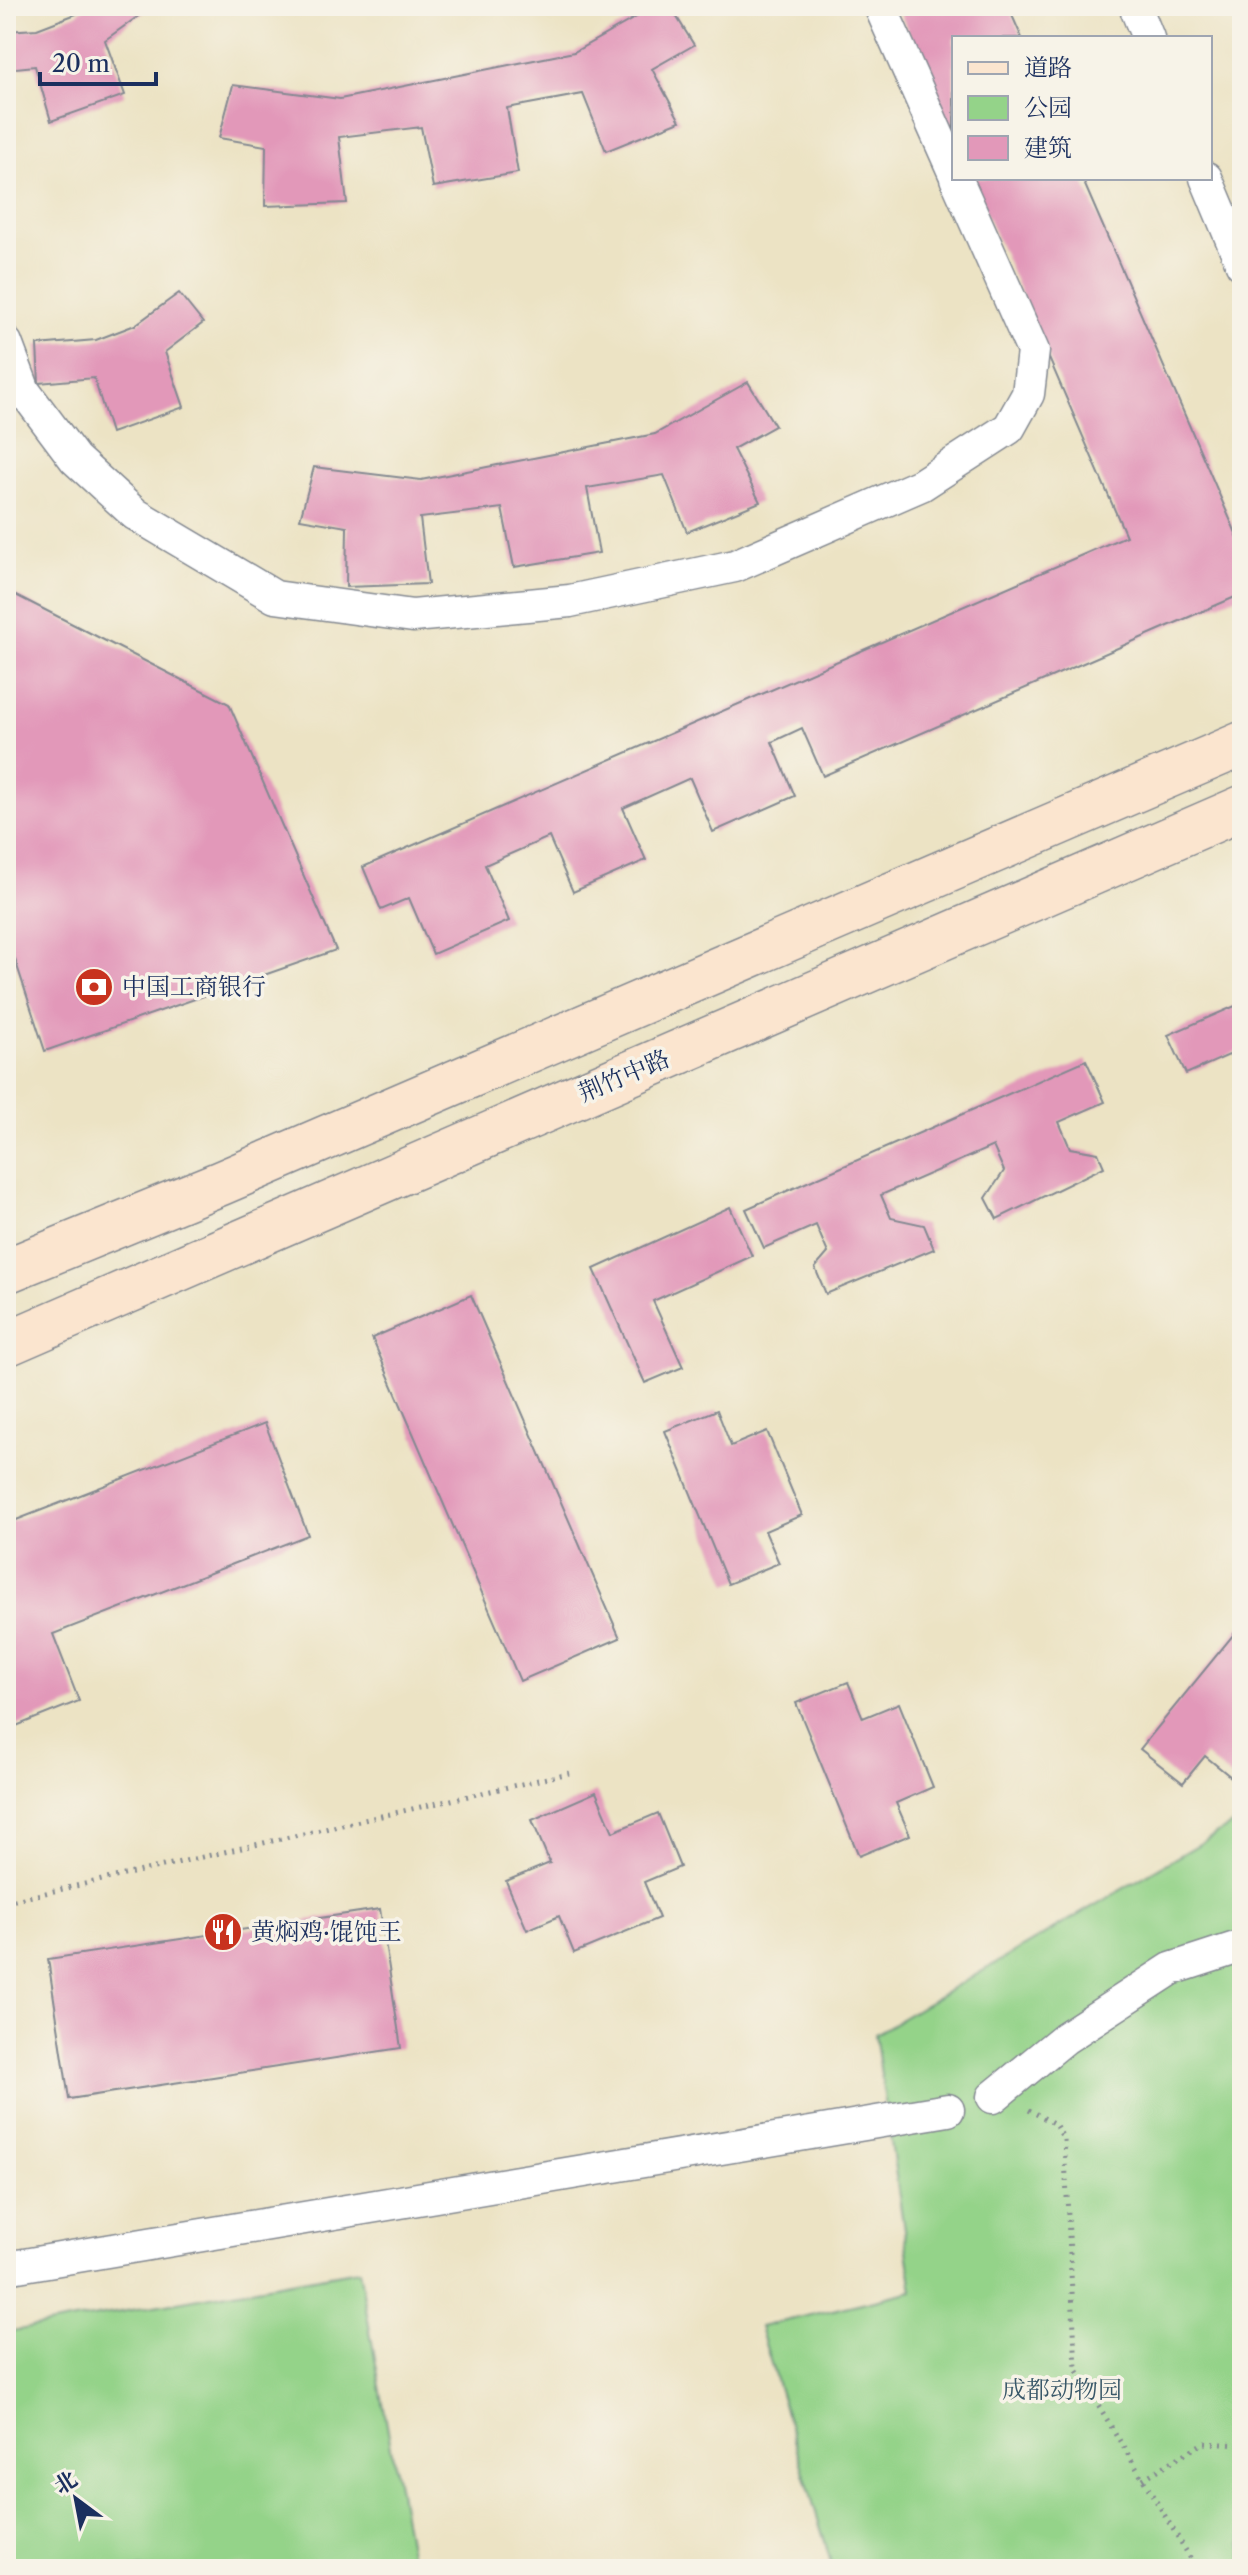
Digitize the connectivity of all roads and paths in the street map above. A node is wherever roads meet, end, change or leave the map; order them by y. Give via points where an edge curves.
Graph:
1 (880, 6) edge
2 (1135, 6) edge
3 (1147, 36) edge
4 (952, 168) edge
5 (957, 180) edge
6 (1207, 180) edge
7 (1242, 264) edge
8 (6, 343) edge
9 (1242, 744) edge
10 (1242, 808) edge
11 (6, 1271) edge
12 (6, 1344) edge
13 (569, 1773) dead end
14 (6, 1902) edge
15 (1242, 1946) edge
16 (993, 2097) joint
17 (948, 2110) dead end
18 (6, 2268) edge
19 (1242, 2445) edge
20 (1143, 2479) junction
21 (1197, 2569) edge

1 - 4 street
2 - 3 street
5 - 8 street via 1033,351 1028,394 1009,428 921,485 735,566 570,601 413,616 275,597 135,514 75,459 24,391
6 - 7 street
9 - 11 main road
10 - 12 main road, 荆竹中路
13 - 14 path
15 - 16 street via 1171,1969 1065,2038
16 - 20 path via 1055,2124 1064,2139 1076,2368
17 - 18 street
19 - 20 path via 1203,2443
20 - 21 path

